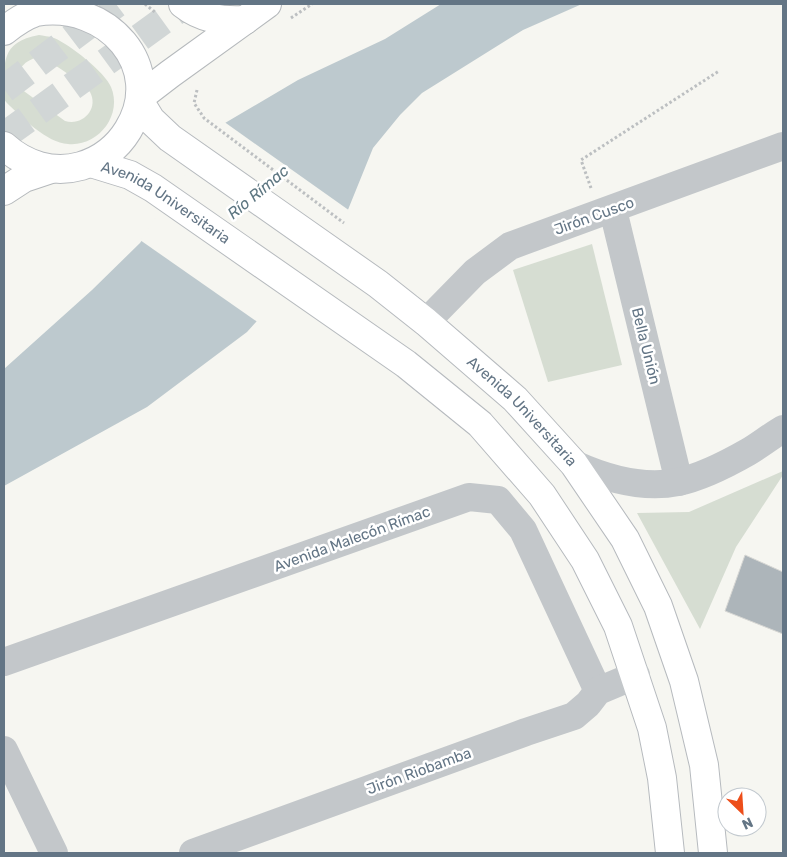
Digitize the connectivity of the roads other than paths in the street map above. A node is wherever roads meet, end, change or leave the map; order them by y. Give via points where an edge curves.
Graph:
1 (183, 4) edge
2 (267, 4) edge
3 (32, 8) edge
4 (245, 20) junction
5 (4, 31) edge
6 (140, 100) junction
7 (4, 146) edge
8 (783, 146) edge
9 (91, 163) junction
10 (51, 169) junction
11 (4, 191) edge
12 (606, 212) junction
13 (426, 322) junction
14 (783, 429) edge
15 (574, 464) junction
16 (679, 482) junction
17 (4, 662) edge
18 (636, 675) junction
19 (598, 692) junction
20 (4, 750) edge
21 (54, 853) edge
22 (194, 853) edge
23 (670, 853) edge
24 (713, 853) edge

1 - 4 main road via 202,16 223,21
2 - 4 main road
3 - 5 main road
3 - 6 main road via 77,10 96,16 112,27 126,41 135,58 140,78
4 - 6 main road
6 - 9 main road via 123,139
6 - 13 main road, Avenida Universitaria via 151,120 170,138 378,284
7 - 10 main road via 31,164
8 - 12 street, Jirón Cusco
9 - 10 main road
9 - 18 main road, Avenida Universitaria via 130,175 154,188 406,364 480,424 542,495 585,560 618,626
10 - 11 main road via 24,178
12 - 13 street, Jirón Cusco via 510,246 475,272
12 - 16 street, Bella Unión
13 - 15 main road, Avenida Universitaria via 515,399
14 - 16 street via 733,460
15 - 16 street via 630,481
15 - 24 main road, Avenida Universitaria via 625,539 661,615 684,681 704,765
17 - 19 street, Avenida Malecón Rímac via 469,497 498,500 523,530
18 - 19 street, Jirón Riobamba
18 - 23 main road, Avenida Universitaria via 652,728 662,778
19 - 22 street, Jirón Riobamba via 574,716
20 - 21 street

